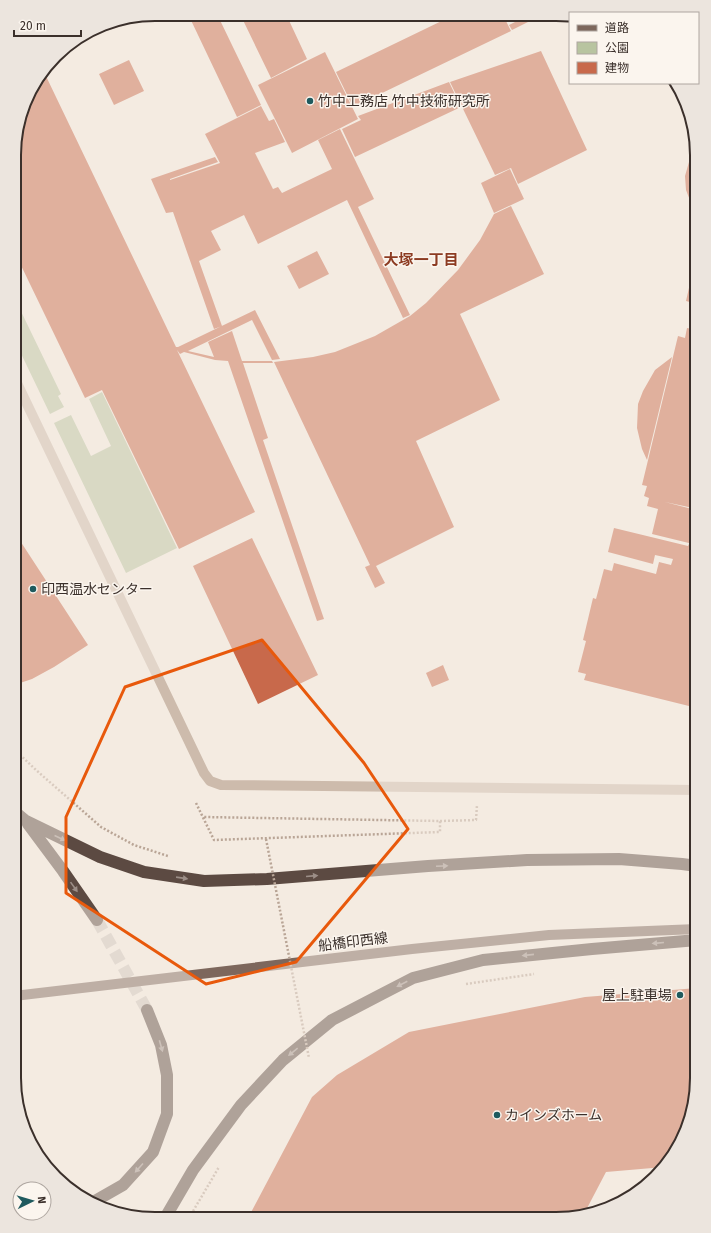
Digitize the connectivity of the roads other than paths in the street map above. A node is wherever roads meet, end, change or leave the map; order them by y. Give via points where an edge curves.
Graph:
1 (21, 391) edge
2 (690, 790) edge
3 (21, 817) edge
4 (26, 821) junction
5 (690, 865) edge
6 (97, 920) tunnel mouth
7 (690, 929) edge
8 (690, 941) edge
9 (21, 995) edge
10 (147, 1010) tunnel mouth
11 (98, 1199) edge
12 (168, 1212) edge

1 - 2 street via 210,781 221,785
3 - 4 highway
4 -> 5 highway via 100,857 144,872 204,881 267,879 528,860 618,859
4 -> 6 highway
7 - 9 main road, 船橋印西線 via 549,935
8 -> 12 highway via 483,960 413,978 332,1020 283,1060 236,1111 193,1170
10 -> 11 highway via 161,1045 167,1075 166,1114 153,1152 123,1185

